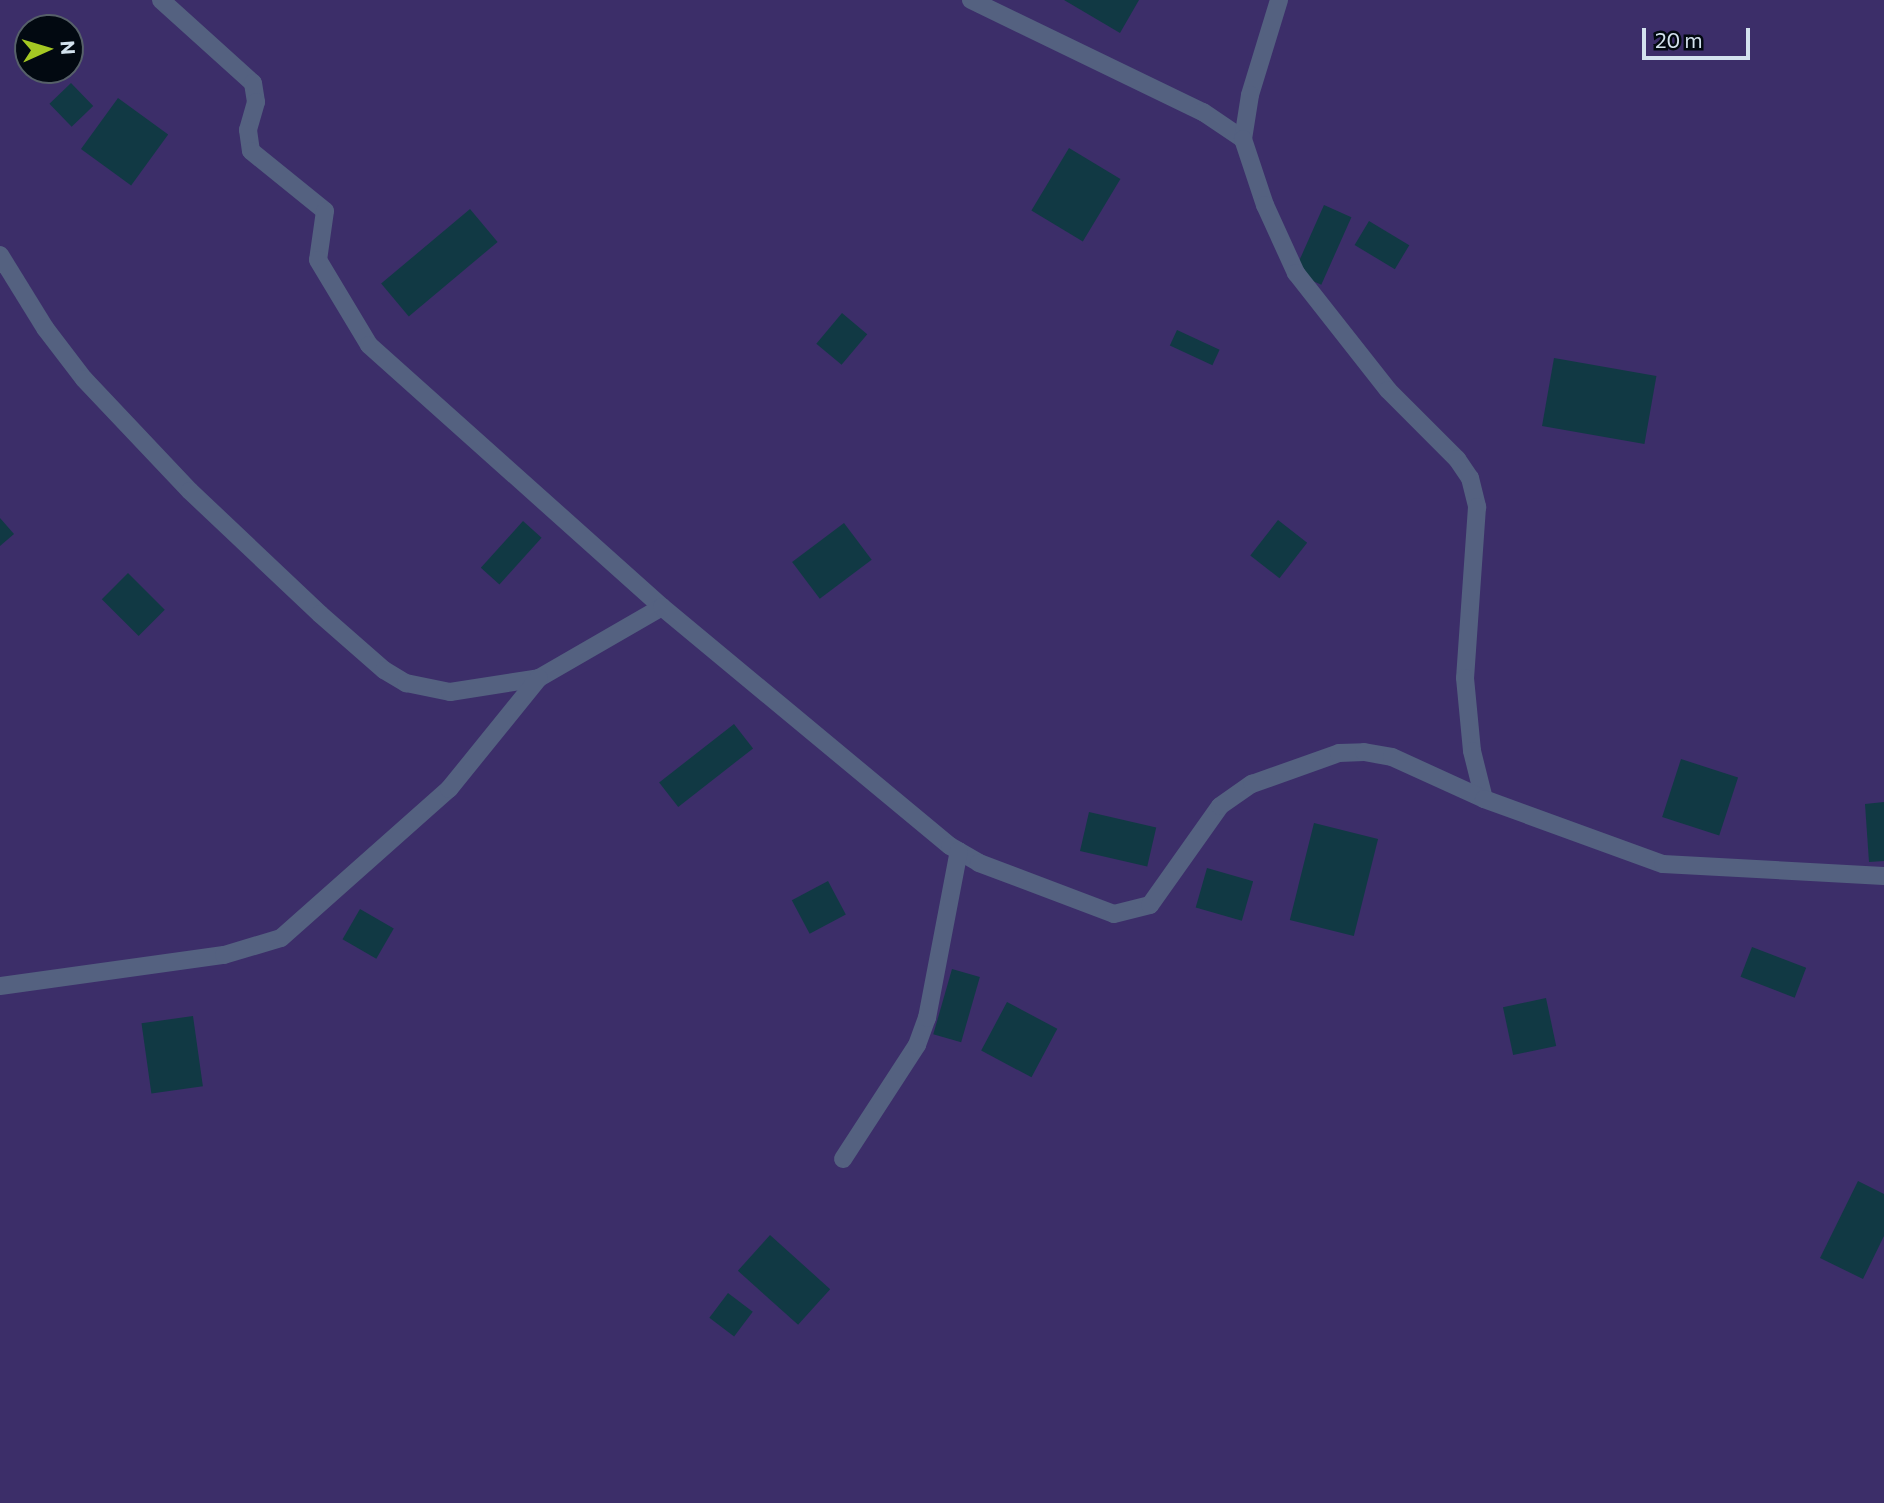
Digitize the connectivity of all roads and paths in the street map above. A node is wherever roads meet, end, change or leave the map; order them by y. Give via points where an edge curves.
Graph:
1 (161, 0) edge
2 (971, 0) edge
3 (1279, 0) edge
4 (1243, 139) junction
5 (0, 255) edge
6 (662, 607) junction
7 (538, 678) junction
8 (1484, 799) junction
9 (959, 851) junction
10 (1884, 876) edge
11 (0, 986) edge
12 (842, 1159) dead end

1 - 6 street via 253,83 256,102 248,131 251,151 325,211 318,260 369,345
2 - 4 street via 1203,112
3 - 4 street via 1250,95
4 - 8 street via 1265,205 1296,273 1379,380 1457,458 1470,478 1477,507 1465,678 1472,751
5 - 7 street via 45,328 84,379 190,491 384,670 406,683 450,692
6 - 7 street
6 - 9 street
7 - 11 street via 449,789 281,938 224,955
8 - 9 street via 1392,757 1339,753 1252,784 1220,806 1150,905 1114,914
8 - 10 street via 1662,864
9 - 12 street via 927,1018 917,1045

